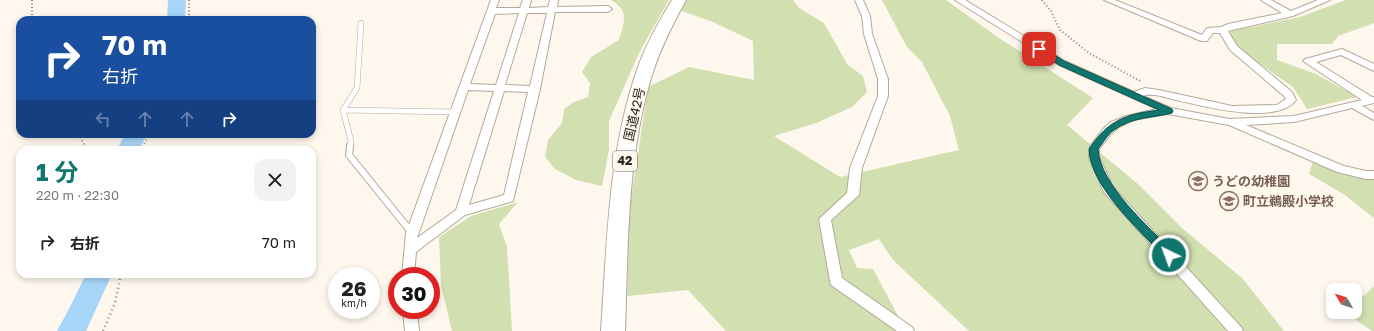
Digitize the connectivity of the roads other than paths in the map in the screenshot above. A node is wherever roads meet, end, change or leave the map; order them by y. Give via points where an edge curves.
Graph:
1 (495, 0) edge
2 (679, 0) edge
3 (859, 0) edge
4 (959, 0) edge
5 (1108, 0) edge
6 (1265, 0) edge
7 (1323, 0) edge
8 (525, 5) edge
9 (553, 5) edge
10 (608, 9) dead end
11 (492, 11) junction
12 (1290, 14) junction
13 (361, 23) dead end
14 (1222, 30) junction
15 (1374, 68) edge
16 (464, 87) junction
17 (500, 88) junction
18 (535, 89) junction
19 (1132, 96) junction
20 (1372, 101) edge
21 (1355, 106) junction
22 (343, 110) junction
23 (1169, 111) junction
24 (455, 112) junction
25 (1374, 117) edge
26 (1229, 122) junction
27 (1374, 175) edge
28 (461, 212) junction
29 (412, 233) junction
30 (410, 250) junction
31 (408, 267) edge
32 (411, 319) edge
33 (412, 331) edge
34 (613, 331) edge
35 (907, 331) edge
36 (1236, 331) edge

1 - 11 street
2 - 34 highway, 国道42号 / 42 via 661,32 642,79 627,147
3 - 35 street via 866,16 868,34 883,79 883,96 856,168 853,195 825,219 836,281
4 - 19 street via 1062,63
5 - 14 street via 1204,39 1210,30
6 - 12 street
7 - 12 street
8 - 9 street
8 - 11 street
8 - 17 street
9 - 10 street
9 - 18 street
11 - 16 street
12 - 14 street
13 - 22 lane via 357,88
14 - 19 street via 1233,48 1288,94 1291,100 1279,108 1232,109 1162,93 1145,91
15 - 20 street via 1342,52 1308,61
16 - 17 street
16 - 24 street
17 - 18 street
17 - 28 street
18 - 28 street via 509,198
19 - 23 street
20 - 21 street
21 - 25 street
21 - 26 street via 1294,119
22 - 24 lane
22 - 29 lane via 351,141 349,155
23 - 26 street
23 - 36 street via 1140,115 1121,122 1110,129 1094,149 1094,157 1108,189
24 - 29 street
26 - 27 street via 1341,169
28 - 30 street
29 - 30 street
30 - 31 street
32 - 33 street

